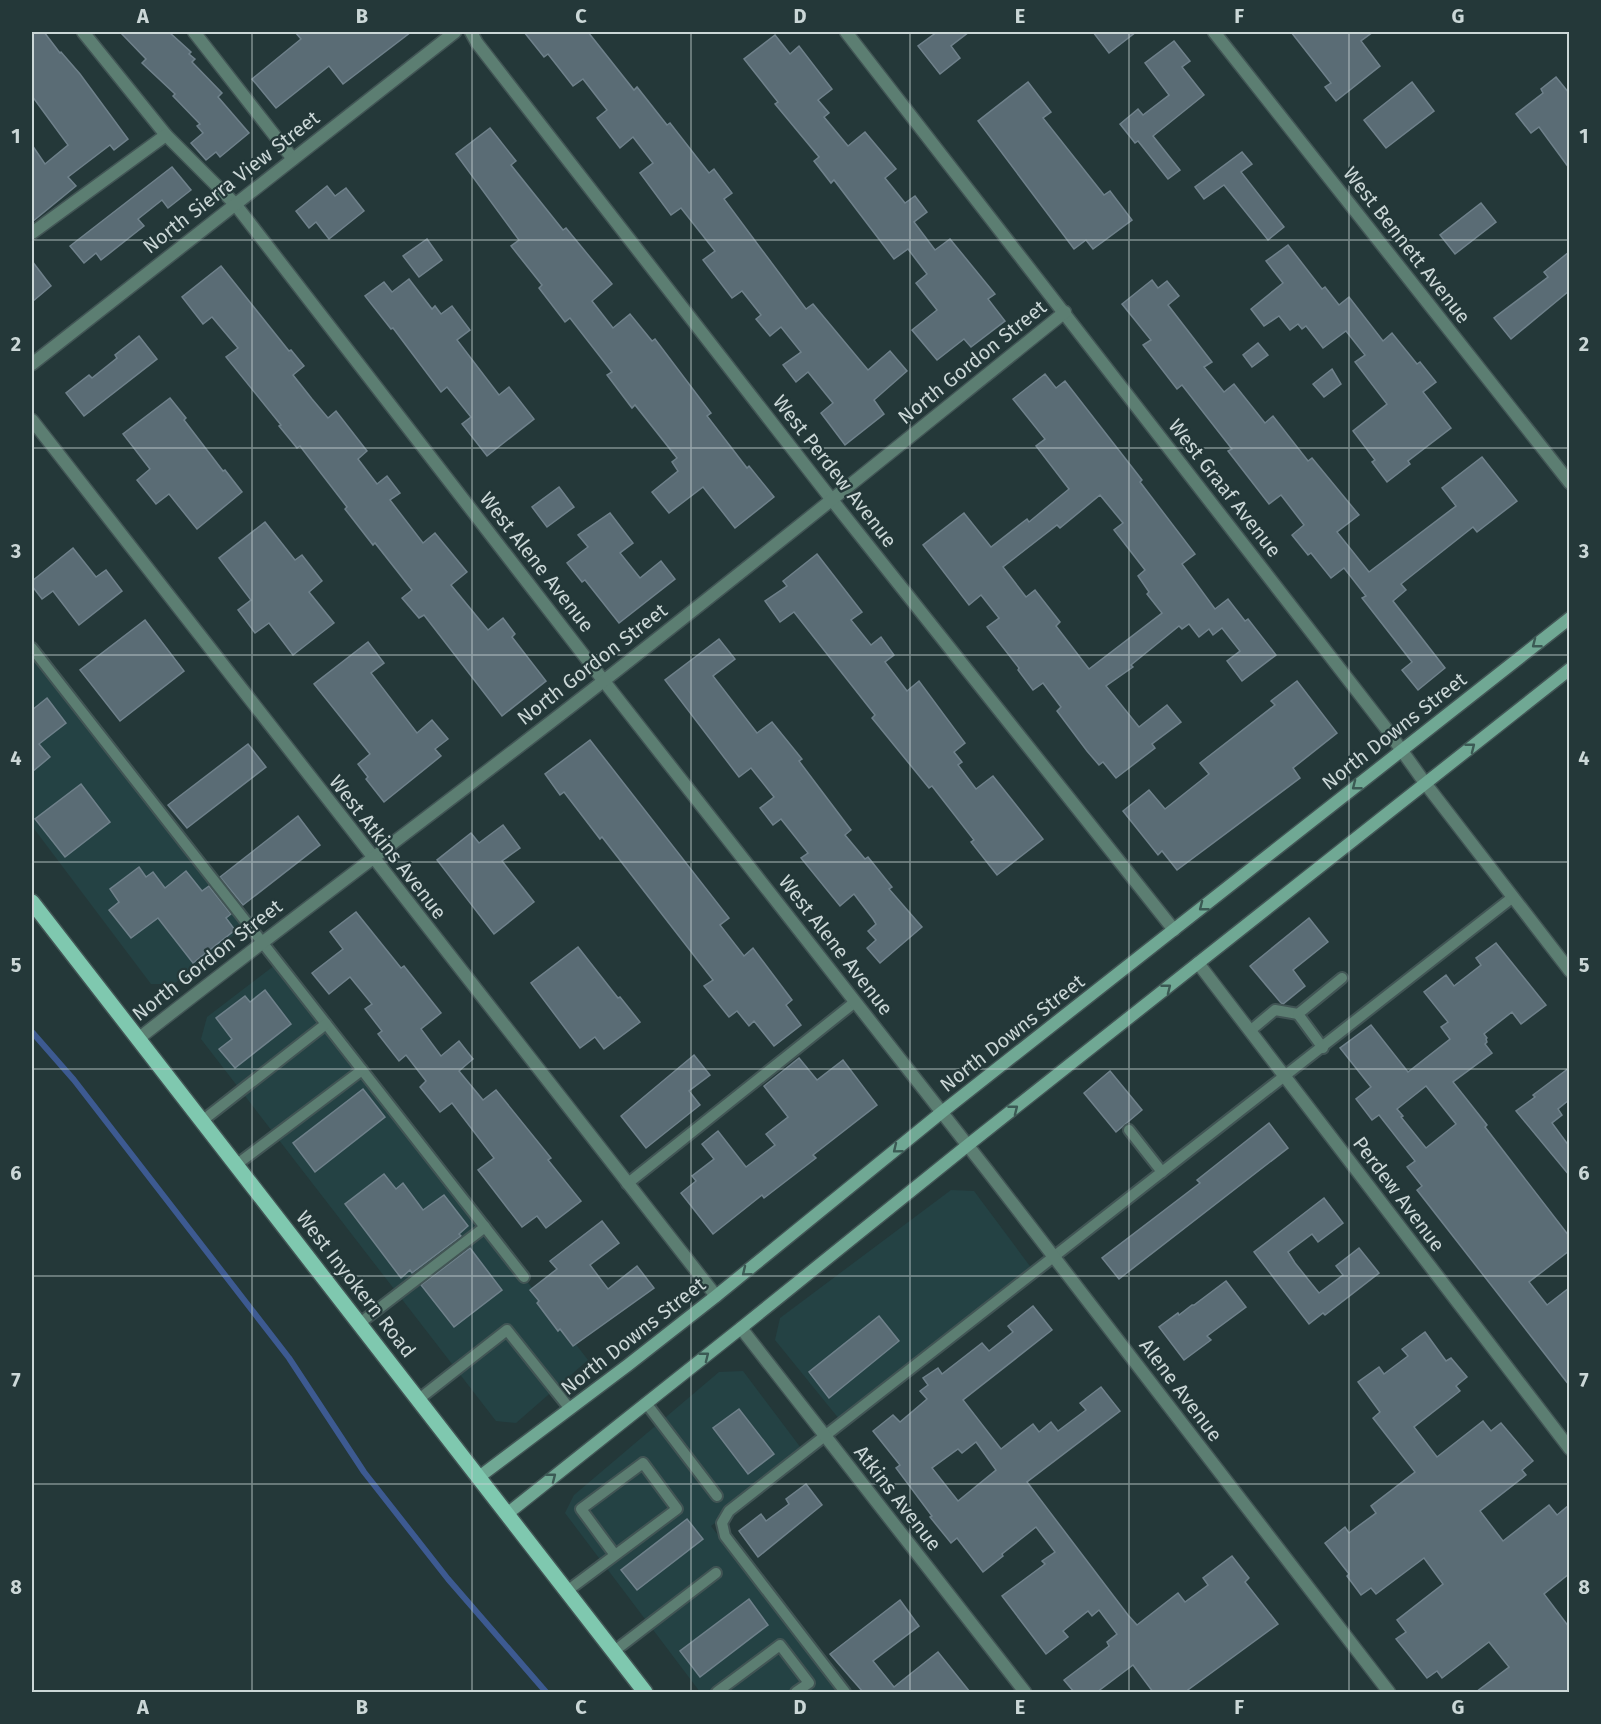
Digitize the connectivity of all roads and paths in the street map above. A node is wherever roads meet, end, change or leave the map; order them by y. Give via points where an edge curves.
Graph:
1 (82, 32) edge
2 (194, 32) edge
3 (455, 32) edge
4 (471, 32) edge
5 (846, 32) edge
6 (1214, 32) edge
7 (166, 135) junction
8 (293, 159) junction
9 (235, 204) junction
10 (32, 233) edge
11 (1065, 312) junction
12 (32, 364) edge
13 (32, 420) edge
14 (1569, 483) edge
15 (832, 500) junction
16 (1569, 618) edge
17 (32, 648) edge
18 (1569, 669) edge
19 (603, 680) junction
20 (1401, 750) junction
21 (1425, 783) junction
22 (372, 858) junction
23 (1513, 897) junction
24 (32, 902) edge
25 (1174, 930) junction
26 (262, 941) junction
27 (1198, 963) junction
28 (1569, 971) edge
29 (1342, 978) dead end
30 (855, 1002) junction
31 (1298, 1014) junction
32 (326, 1024) junction
33 (1250, 1031) junction
34 (138, 1039) junction
35 (1323, 1047) junction
36 (363, 1070) junction
37 (1285, 1077) junction
38 (942, 1112) junction
39 (202, 1121) junction
40 (1129, 1130) dead end
41 (968, 1145) junction
42 (236, 1165) junction
43 (1162, 1173) junction
44 (627, 1184) junction
45 (485, 1227) junction
46 (1054, 1257) junction
47 (524, 1277) dead end
48 (716, 1296) junction
49 (360, 1323) junction
50 (741, 1328) junction
51 (419, 1399) junction
52 (646, 1403) junction
53 (570, 1409) junction
54 (825, 1435) junction
55 (1569, 1449) edge
56 (479, 1477) junction
57 (717, 1496) dead end
58 (507, 1514) junction
59 (615, 1555) junction
60 (716, 1573) dead end
61 (567, 1592) junction
62 (613, 1652) junction
63 (645, 1692) edge
64 (717, 1692) edge
65 (796, 1692) edge
66 (845, 1692) edge
67 (1025, 1692) edge
68 (1389, 1692) edge

1 - 7 street, West Alene Avenue
2 - 8 street
3 - 8 street, North Sierra View Street
4 - 15 street, West Perdew Avenue
5 - 11 street, West Graaf Avenue
6 - 14 street, West Bennett Avenue
7 - 9 street, West Alene Avenue
7 - 10 street
8 - 9 street, North Sierra View Street
9 - 12 street, North Sierra View Street
9 - 19 street, West Alene Avenue
11 - 15 street, North Gordon Street
11 - 20 street, West Graaf Avenue
13 - 22 street, West Atkins Avenue
15 - 19 street, North Gordon Street
15 - 25 street, West Perdew Avenue
16 -> 20 street, North Downs Street
17 - 26 lane
21 -> 18 street
19 - 22 street, North Gordon Street
19 - 30 street, West Alene Avenue
20 - 21 street, West Graaf Avenue
20 -> 25 street, North Downs Street
21 - 23 street, West Graaf Avenue
21 - 27 street
22 - 26 street, North Gordon Street
22 - 44 street, West Atkins Avenue
23 - 28 street, West Graaf Avenue
23 - 35 lane
24 - 34 main road, West Inyokern Road
25 - 38 street, North Downs Street
26 - 32 lane
26 - 34 street, North Gordon Street
27 - 33 street, Perdew Avenue
41 -> 27 street
29 - 31 lane
30 - 38 street, West Alene Avenue
30 - 44 lane
31 - 33 lane via 1275,1010
31 - 35 lane
32 - 36 lane
32 - 39 lane
33 - 37 street, Perdew Avenue
34 - 39 main road, West Inyokern Road
35 - 37 lane
36 - 42 lane
36 - 45 lane
37 - 43 lane
37 - 55 street, Perdew Avenue
38 - 41 street, Alene Avenue
38 -> 48 street, North Downs Street
39 - 42 main road, West Inyokern Road
40 - 43 lane
41 - 46 street, Alene Avenue
41 - 50 street
42 - 49 main road, West Inyokern Road
43 - 46 lane
44 - 48 street, West Atkins Avenue
45 - 47 lane
45 - 49 lane
46 - 54 lane
46 - 68 street, Alene Avenue
48 - 53 street, North Downs Street
49 - 51 main road, West Inyokern Road
52 -> 50 street
50 - 54 street, Atkins Avenue
51 - 53 lane via 507,1330
51 - 56 main road, West Inyokern Road
52 - 57 lane
58 -> 52 street
53 - 56 street, North Downs Street
54 - 66 lane via 729,1511 722,1523 725,1536
54 - 67 street, Atkins Avenue
56 - 58 main road, West Inyokern Road
58 - 61 main road, West Inyokern Road
59 - 59 lane via 677,1509 643,1463 581,1509
59 - 61 lane
60 - 62 lane
61 - 62 main road, West Inyokern Road
62 - 63 main road, West Inyokern Road
64 - 65 lane via 780,1645 809,1683

